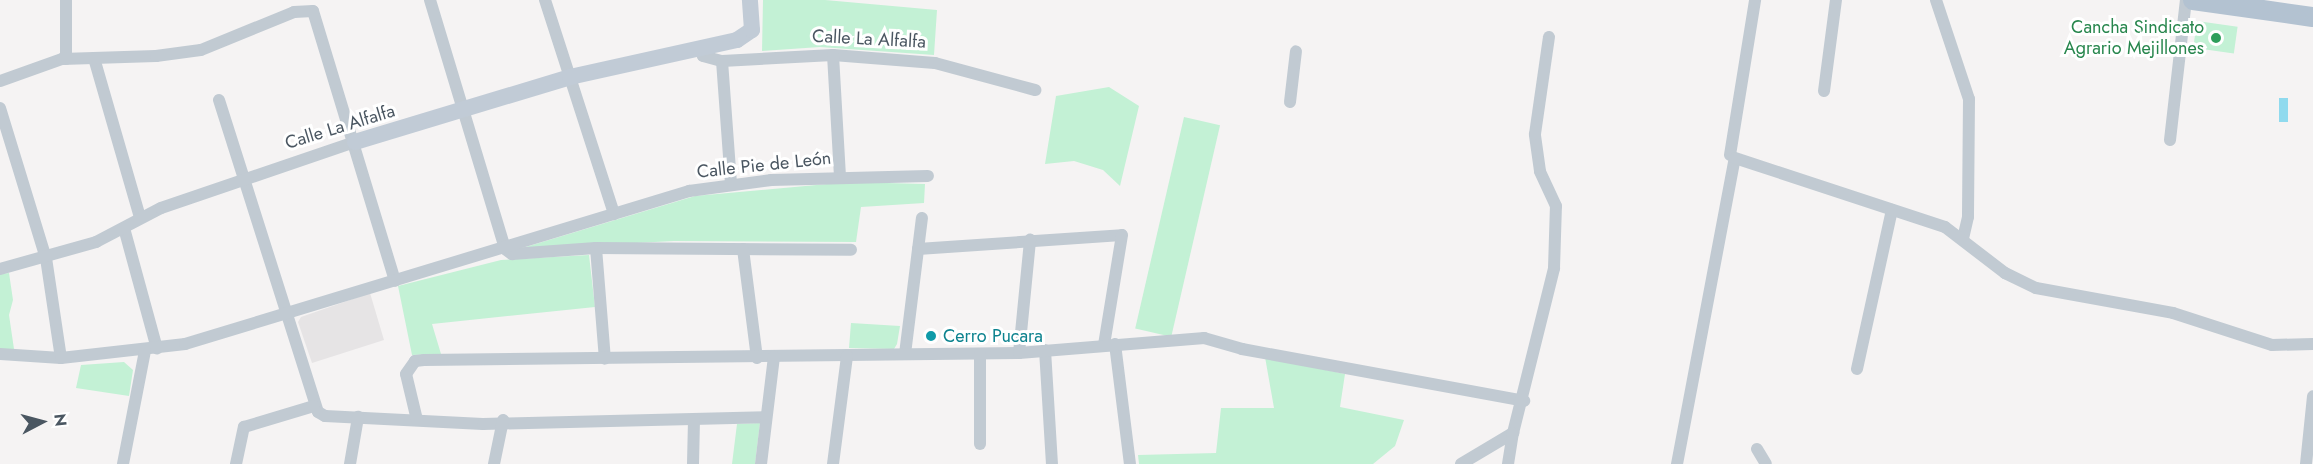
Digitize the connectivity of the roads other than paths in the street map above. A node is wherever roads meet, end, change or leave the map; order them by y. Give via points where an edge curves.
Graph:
1 (66, 0) edge
2 (430, 0) edge
3 (545, 0) edge
4 (750, 0) edge
5 (1755, 0) edge
6 (1836, 0) edge
7 (1936, 0) edge
8 (2186, 0) edge
9 (2193, 0) edge
10 (2313, 17) edge
11 (1549, 37) dead end
12 (701, 51) junction
13 (1296, 51) dead end
14 (833, 55) junction
15 (94, 58) junction
16 (66, 59) junction
17 (722, 60) junction
18 (570, 77) junction
19 (0, 81) edge
20 (1035, 90) dead end
21 (1824, 91) dead end
22 (219, 100) dead end
23 (1290, 102) dead end
24 (0, 108) edge
25 (464, 112) junction
26 (2170, 140) dead end
27 (355, 142) junction
28 (1730, 155) dead end
29 (840, 176) junction
30 (928, 176) dead end
31 (246, 178) junction
32 (731, 183) junction
33 (1892, 210) junction
34 (614, 214) junction
35 (140, 217) junction
36 (922, 218) dead end
37 (124, 228) junction
38 (1963, 238) junction
39 (1030, 240) junction
40 (596, 248) junction
41 (505, 249) junction
42 (742, 249) junction
43 (918, 249) junction
44 (851, 250) dead end
45 (46, 258) junction
46 (0, 269) edge
47 (395, 281) junction
48 (290, 314) junction
49 (1110, 344) junction
50 (2313, 344) edge
51 (151, 350) junction
52 (1045, 350) junction
53 (1019, 353) junction
54 (0, 354) edge
55 (905, 354) junction
56 (981, 354) junction
57 (847, 356) junction
58 (774, 357) junction
59 (61, 358) junction
60 (757, 358) junction
61 (605, 359) junction
62 (1857, 369) dead end
63 (2313, 396) edge
64 (1524, 401) junction
65 (314, 406) junction
66 (358, 417) junction
67 (766, 417) junction
68 (694, 419) junction
69 (417, 420) junction
70 (503, 420) junction
71 (1513, 433) junction
72 (980, 444) dead end
73 (1757, 449) dead end
74 (123, 464) edge
75 (236, 464) edge
76 (350, 464) edge
77 (494, 464) edge
78 (693, 464) edge
79 (760, 464) edge
80 (833, 464) edge
81 (1052, 464) edge
82 (1130, 464) edge
83 (1461, 464) edge
84 (1508, 464) edge
85 (1677, 464) edge
86 (1766, 464) edge
87 (2306, 464) edge

1 - 16 street
2 - 25 street
3 - 18 street
4 - 12 street, Calle La Alfalfa via 752,30 737,40
5 - 28 street
6 - 21 street
7 - 38 street via 1969,99 1968,217
8 - 26 street
9 - 10 main road
11 - 64 street via 1535,134 1540,171 1556,206 1554,268 1537,328
12 - 17 street, Calle La Alfalfa via 703,56
12 - 18 street, Calle La Alfalfa
13 - 23 street
14 - 17 street, Calle La Alfalfa
14 - 20 street, Calle La Alfalfa via 935,63
14 - 29 street
15 - 16 street
15 - 27 street via 201,50 294,12 313,10
15 - 35 street
16 - 19 street
17 - 32 street
18 - 25 street, Calle La Alfalfa
18 - 34 street
22 - 31 street
24 - 45 street
25 - 27 street, Calle La Alfalfa
25 - 41 street
27 - 31 street, Calle La Alfalfa
27 - 47 street
29 - 30 street, Calle Pie de León
29 - 32 street, Calle Pie de León
31 - 35 street, Calle La Alfalfa
31 - 48 street
32 - 34 street, Calle Pie de León via 689,191
33 - 38 street via 1945,227
33 - 62 street
33 - 85 street via 1735,158
34 - 41 street, Calle Pie de León
35 - 37 street, Calle La Alfalfa
36 - 43 street
37 - 45 street, Calle La Alfalfa via 96,242
37 - 51 street
38 - 50 street via 2005,273 2036,288 2173,313 2272,345
39 - 43 street
39 - 49 street via 1122,235
39 - 53 street
40 - 41 street via 512,254
40 - 42 street
40 - 61 street
41 - 47 street, Calle Pie de León
42 - 44 street
42 - 60 street
43 - 55 street
45 - 46 street, Calle La Alfalfa
45 - 59 street
47 - 48 street, Calle Pie de León
48 - 51 street, Calle Pie de León
48 - 65 street
49 - 52 street
49 - 64 street via 1204,338 1242,349
49 - 82 street
51 - 59 street, Calle Pie de León
51 - 74 street
52 - 53 street
52 - 81 street
53 - 56 street
54 - 59 street, Calle Pie de León
55 - 56 street
55 - 57 street
56 - 72 street
57 - 58 street
57 - 80 street
58 - 60 street
58 - 67 street
60 - 61 street
61 - 69 street via 415,361 406,374
63 - 87 street
64 - 71 street
65 - 66 street via 325,416
65 - 75 street via 244,427
66 - 69 street
66 - 76 street
67 - 68 street
67 - 79 street
68 - 70 street
68 - 78 street
69 - 70 street
70 - 77 street
71 - 83 street
71 - 84 street
73 - 86 street

